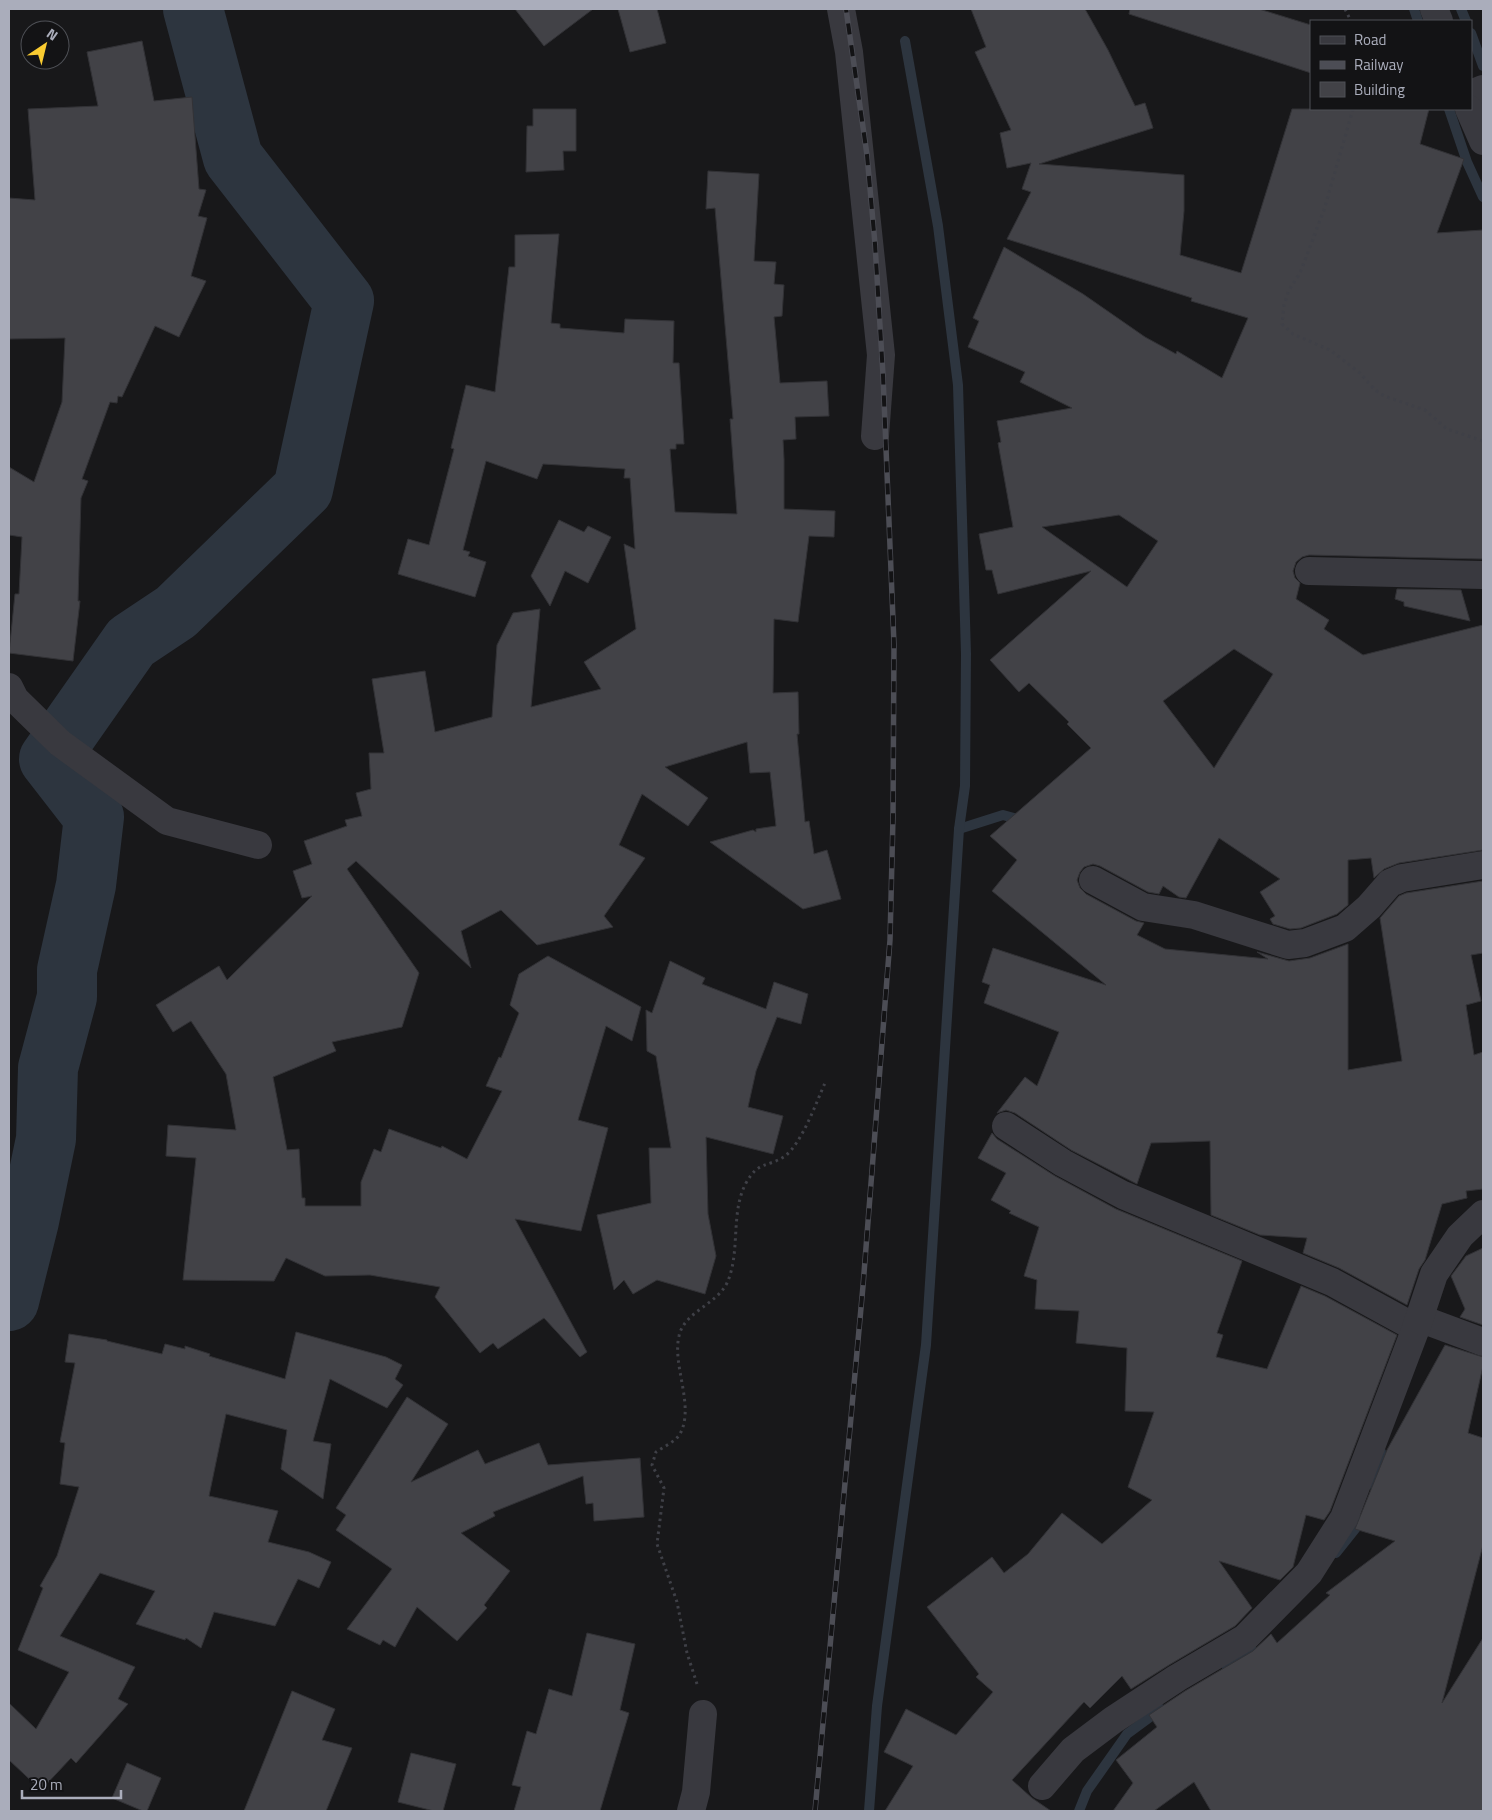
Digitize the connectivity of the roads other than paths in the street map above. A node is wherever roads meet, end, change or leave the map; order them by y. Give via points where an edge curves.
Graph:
1 (841, 9) edge
2 (1469, 110) edge
3 (1483, 141) edge
4 (875, 436) dead end
5 (1309, 571) dead end
6 (1483, 576) edge
7 (9, 687) edge
8 (258, 845) dead end
9 (1483, 865) edge
10 (1093, 880) dead end
11 (1006, 1126) dead end
12 (1483, 1214) edge
13 (1416, 1328) junction
14 (1483, 1342) edge
15 (703, 1714) road end
16 (1042, 1786) dead end
17 (691, 1811) edge

1 - 4 street via 850,52 881,355
2 - 3 street
5 - 6 street
7 - 8 street via 15,699 60,742 167,821
9 - 10 street via 1402,878 1390,883 1370,907 1344,928 1305,943 1288,945 1194,915 1144,907
11 - 13 street via 1063,1163 1123,1195 1332,1282
12 - 13 street via 1460,1236 1434,1274
13 - 14 street via 1424,1320
13 - 16 street via 1344,1518 1309,1573 1245,1638 1113,1720 1073,1750
15 - 17 street via 696,1792

